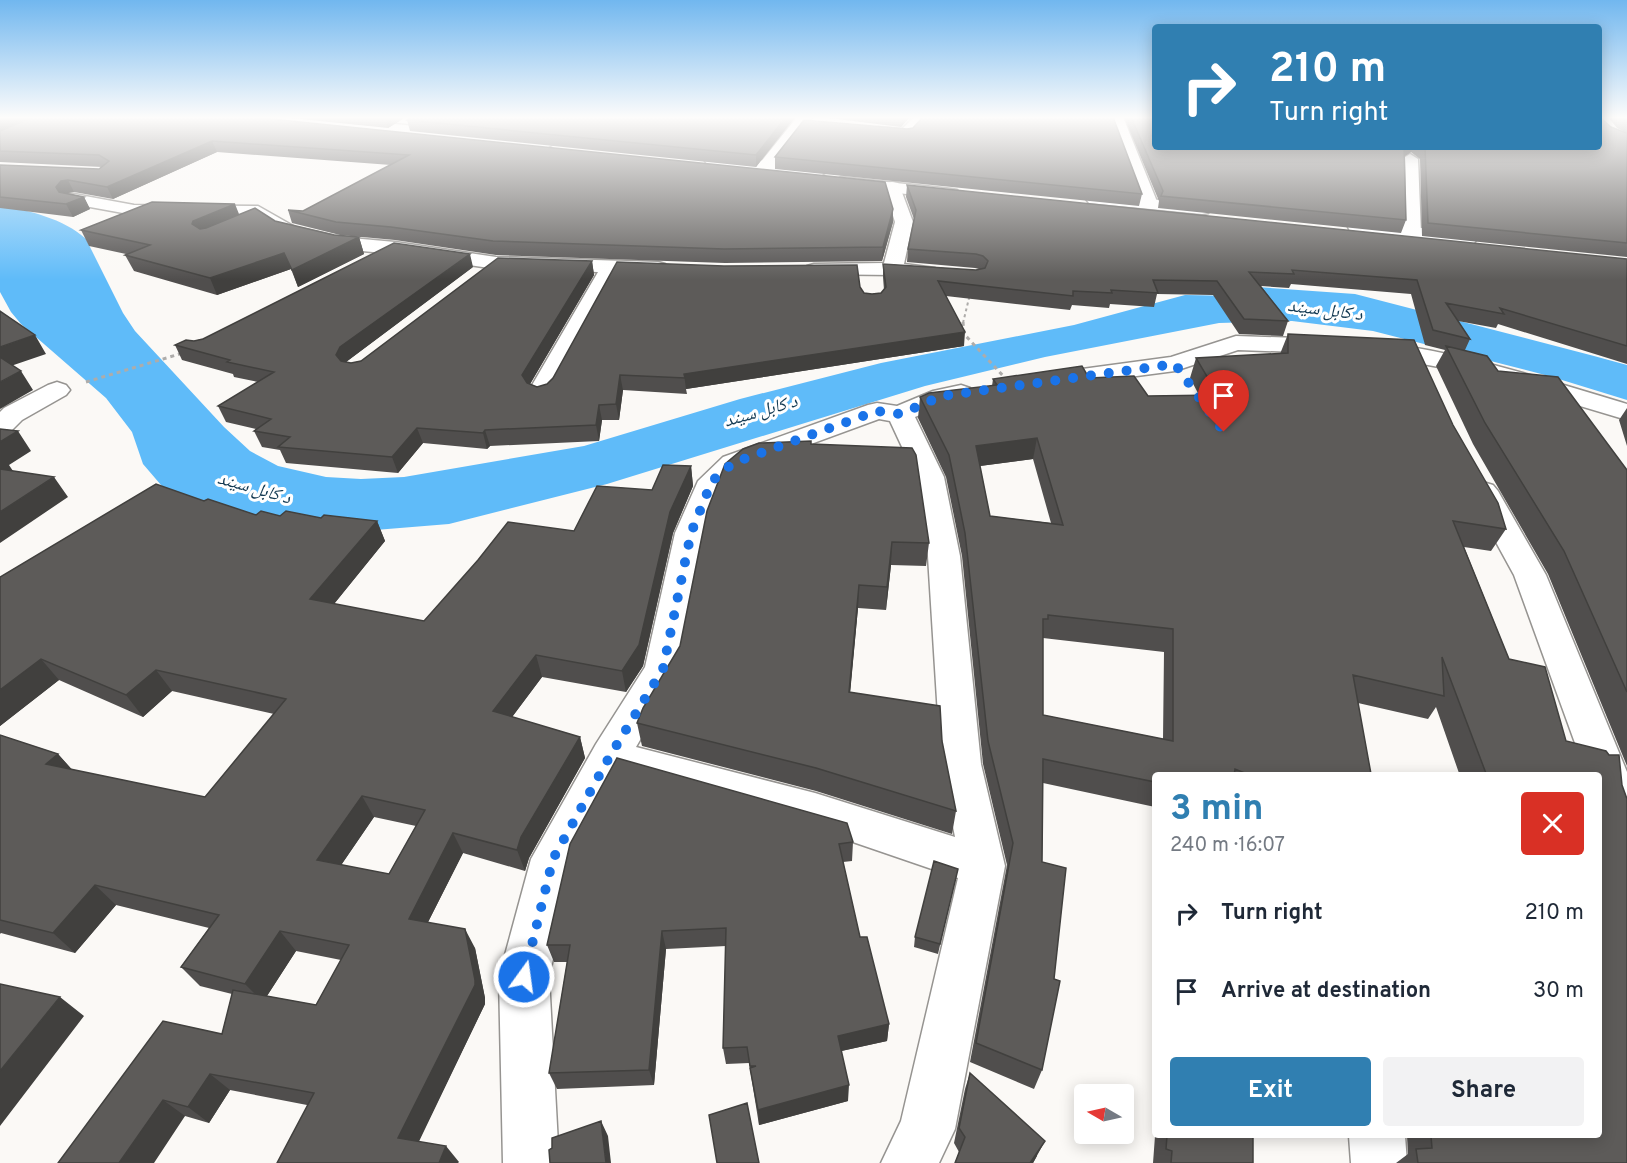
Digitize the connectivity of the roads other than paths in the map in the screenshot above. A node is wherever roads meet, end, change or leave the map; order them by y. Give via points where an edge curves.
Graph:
1 (758, 171) edge
2 (808, 171) edge
3 (1136, 171) edge
4 (1410, 171) edge
5 (892, 187) junction
6 (74, 199) edge
7 (1149, 204) junction
8 (1412, 233) junction
9 (395, 248) junction
10 (496, 263) junction
11 (364, 264) edge
12 (611, 267) junction
13 (680, 269) edge
14 (894, 269) junction
15 (797, 270) edge
16 (974, 276) edge
17 (468, 284) edge
18 (1415, 352) junction
19 (1429, 383) edge
20 (57, 390) road end
21 (541, 392) edge
22 (1627, 412) edge
23 (900, 414) junction
24 (0, 427) edge
25 (1468, 465) edge
26 (610, 756) junction
27 (1627, 825) edge
28 (983, 866) junction
29 (1377, 1138) edge
30 (531, 1163) edge
31 (909, 1163) edge
32 (1379, 1163) edge

1 - 5 street
2 - 5 street via 965,191
3 - 7 street
4 - 8 street
5 - 14 street via 904,222
6 - 9 street via 135,210 258,211 289,231 340,243
7 - 7 street via 1081,203 1213,216
8 - 8 street via 1346,231 1483,246
9 - 10 street
9 - 11 street
10 - 12 street
10 - 17 street
12 - 13 street
12 - 21 street
14 - 15 street via 870,280
14 - 16 street
18 - 19 street
18 - 22 street
18 - 23 street via 1236,343 1175,364 999,384 942,396
20 - 24 street via 14,414
23 - 26 street via 877,411 733,463 712,481 691,533 663,669
23 - 28 street via 930,477 944,556 961,764
25 - 27 street via 1530,575
26 - 28 street via 815,811
26 - 30 street via 553,859 524,977
28 - 31 street via 927,1129
29 - 32 street

